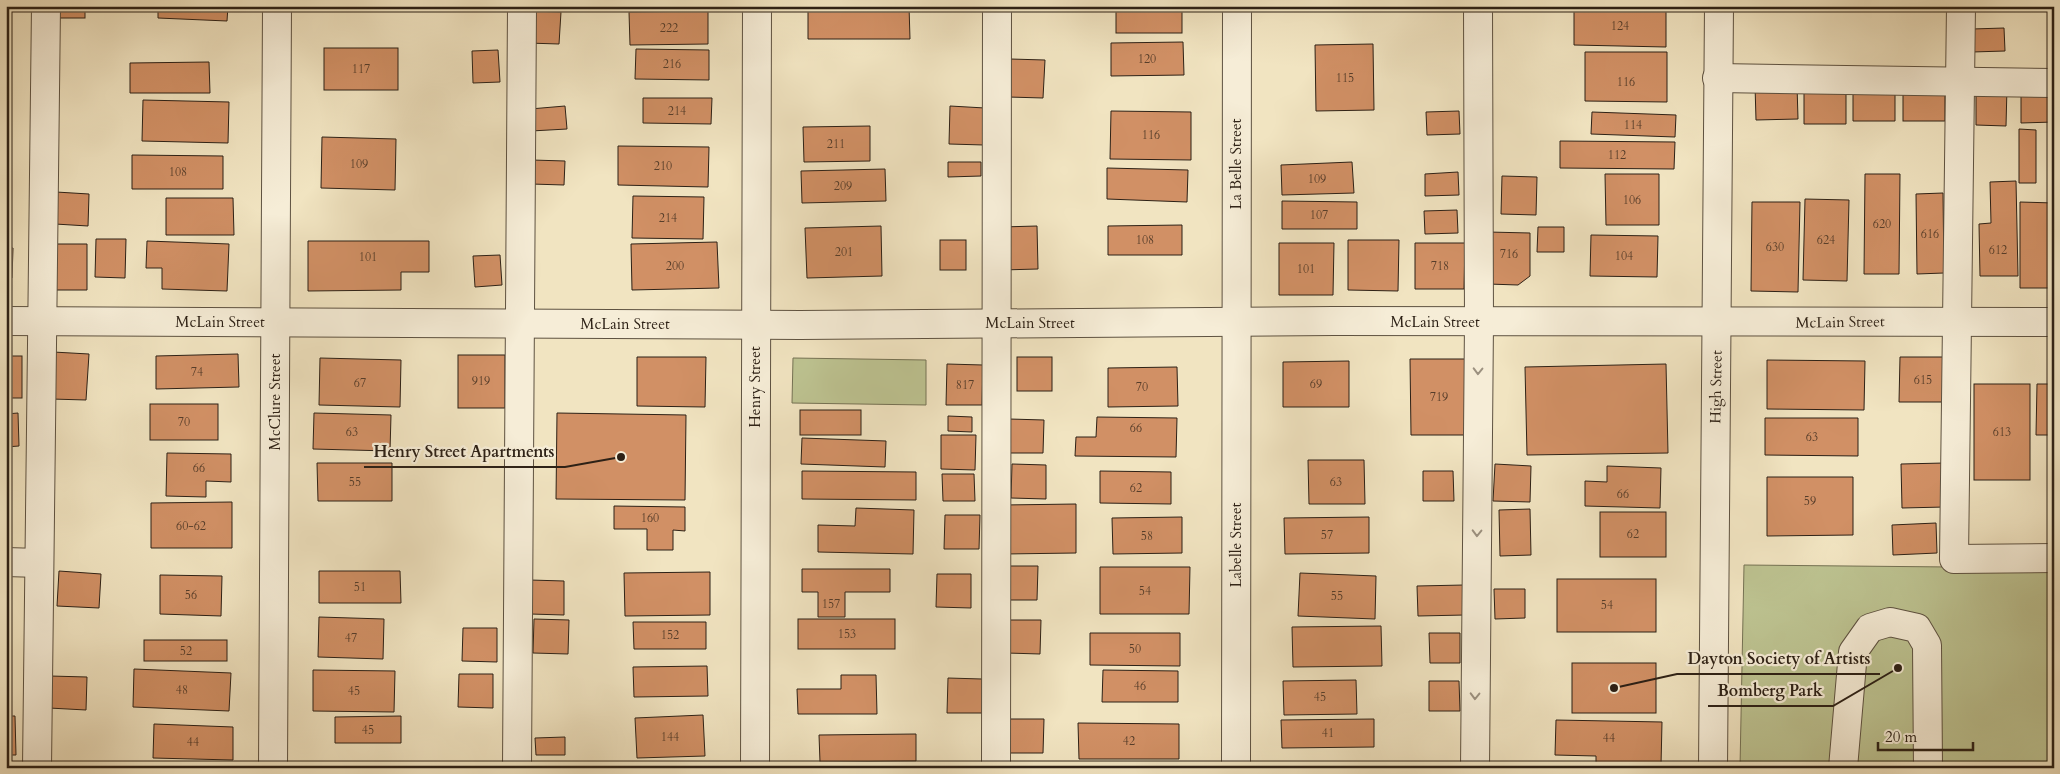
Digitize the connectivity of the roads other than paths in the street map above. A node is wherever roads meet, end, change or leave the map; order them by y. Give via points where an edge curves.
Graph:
1 (46, 6) edge
2 (277, 6) edge
3 (522, 6) edge
4 (757, 6) edge
5 (997, 6) edge
6 (1237, 6) edge
7 (1478, 6) edge
8 (1719, 6) edge
9 (1961, 6) edge
10 (1717, 78) junction
11 (1960, 82) junction
12 (2054, 83) edge
13 (6, 321) edge
14 (43, 321) junction
15 (1957, 321) junction
16 (275, 322) junction
17 (1236, 322) junction
18 (1479, 322) junction
19 (2054, 322) edge
20 (997, 323) junction
21 (1717, 323) junction
22 (520, 324) junction
23 (756, 324) junction
24 (2054, 558) edge
25 (6, 562) edge
26 (39, 563) junction
27 (38, 768) edge
28 (273, 768) edge
29 (517, 768) edge
30 (755, 768) edge
31 (996, 768) edge
32 (1236, 768) edge
33 (1475, 768) edge
34 (1713, 768) edge
35 (1843, 768) edge
36 (1928, 768) edge

1 - 14 street
2 - 16 street, McClure Street
3 - 22 street
4 - 23 street, Henry Street
5 - 20 street
6 - 17 street, La Belle Street
7 - 18 street
8 - 10 street, High Street
9 - 11 street
10 - 11 street
10 - 21 street, High Street
11 - 12 street
11 - 15 street
13 - 14 street, McLain Street
14 - 16 street, McLain Street
14 - 26 street
15 - 19 street, McLain Street
15 - 21 street, McLain Street
15 - 24 street via 1954,559
16 - 22 street, McLain Street
16 - 28 street, McClure Street
17 - 18 street, McLain Street
17 - 20 street, McLain Street
17 - 32 street, Labelle Street
18 - 21 street, McLain Street
18 -> 33 street
20 - 23 street, McLain Street
20 - 31 street
21 - 34 street, High Street
22 - 23 street, McLain Street
22 - 29 street
23 - 30 street, Henry Street
25 - 26 street
26 - 27 street
35 - 36 street via 1853,652 1870,628 1890,622 1917,628 1926,645

